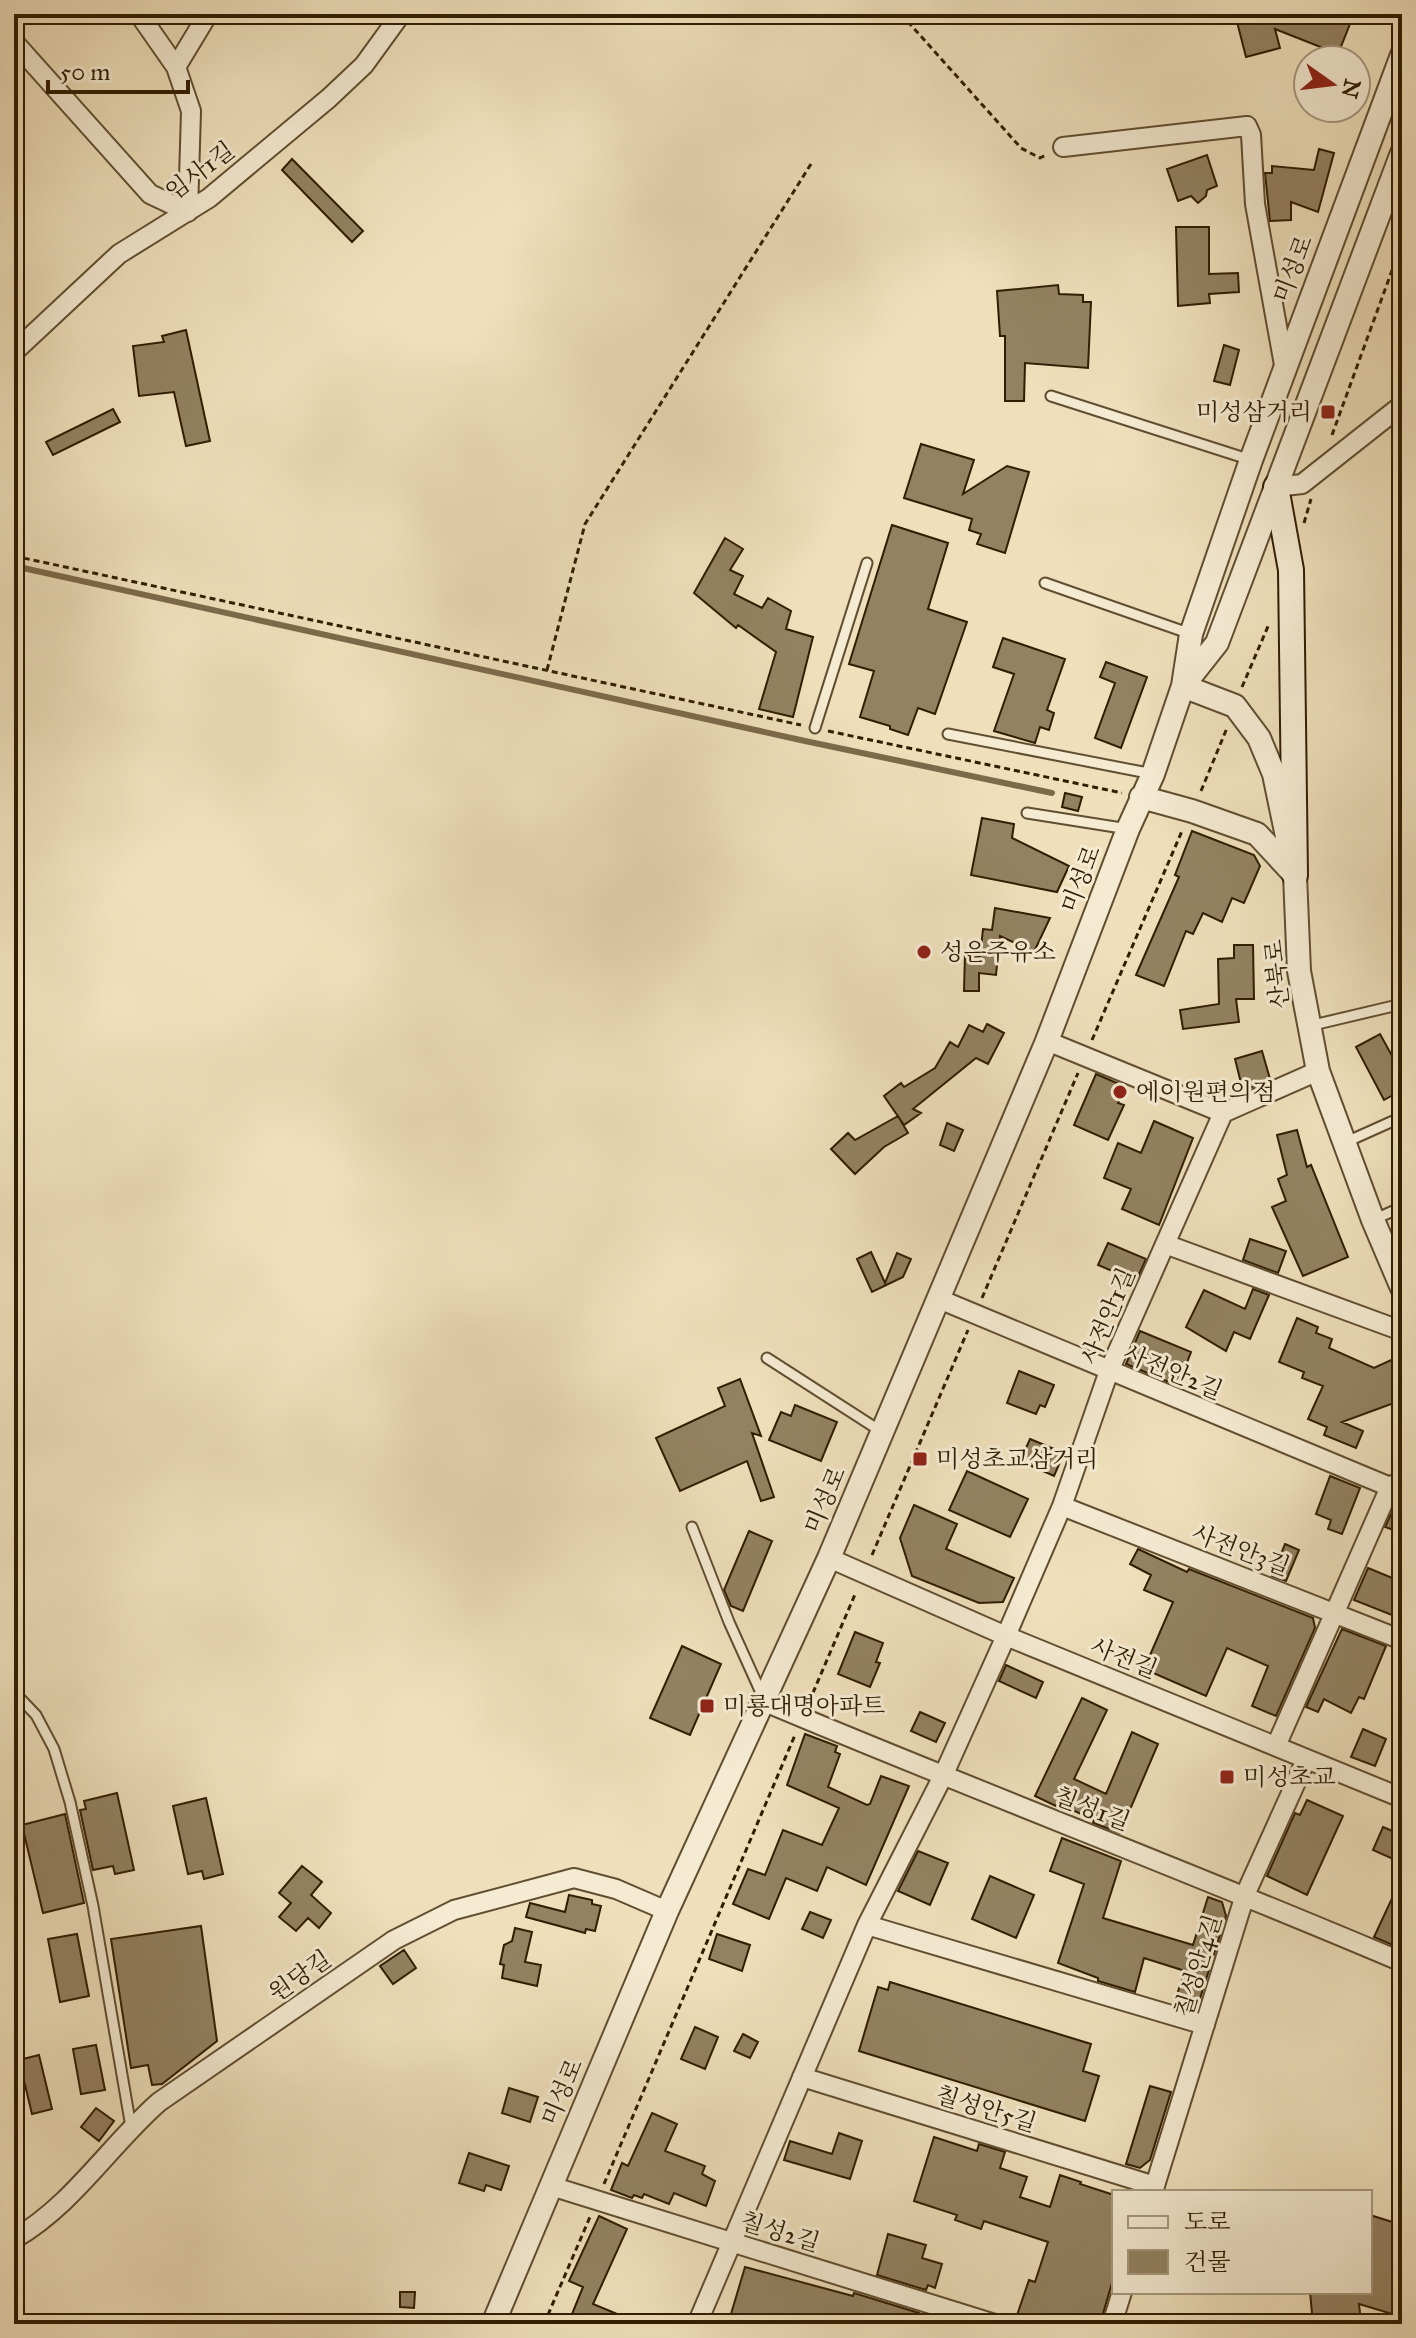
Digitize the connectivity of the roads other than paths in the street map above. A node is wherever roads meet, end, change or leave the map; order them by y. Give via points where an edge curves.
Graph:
1 (139, 14) edge
2 (208, 14) edge
3 (401, 14) edge
4 (14, 42) edge
5 (1402, 55) edge
6 (176, 67) junction
7 (1063, 147) road end
8 (1402, 153) edge
9 (188, 212) junction
10 (14, 352) edge
11 (1284, 365) junction
12 (1051, 396) dead end
13 (1402, 405) edge
14 (1251, 460) junction
15 (1276, 487) junction
16 (867, 563) dead end
17 (1045, 583) dead end
18 (1191, 634) junction
19 (1183, 686) junction
20 (815, 728) road end
21 (948, 734) dead end
22 (1153, 774) junction
23 (1141, 797) junction
24 (1027, 813) dead end
25 (1128, 829) junction
26 (1295, 875) junction
27 (1402, 1004) edge
28 (1309, 1026) junction
29 (1047, 1041) junction
30 (1318, 1071) junction
31 (1223, 1113) junction
32 (1402, 1124) edge
33 (1344, 1143) junction
34 (1402, 1207) edge
35 (1373, 1220) junction
36 (1165, 1244) junction
37 (1402, 1288) edge
38 (939, 1299) junction
39 (1402, 1331) edge
40 (767, 1358) dead end
41 (1109, 1371) junction
42 (882, 1432) junction
43 (1396, 1484) edge
44 (1062, 1506) junction
45 (692, 1527) dead end
46 (829, 1558) junction
47 (1337, 1612) junction
48 (1006, 1636) junction
49 (1402, 1640) edge
50 (14, 1692) edge
51 (765, 1702) junction
52 (1276, 1746) junction
53 (1306, 1760) junction
54 (943, 1776) junction
55 (1402, 1798) edge
56 (1245, 1895) junction
57 (667, 1911) junction
58 (867, 1925) junction
59 (1402, 1962) edge
60 (1205, 2025) junction
61 (802, 2077) junction
62 (131, 2127) junction
63 (551, 2186) junction
64 (1154, 2189) edge
65 (14, 2239) edge
66 (732, 2243) junction
67 (1121, 2294) edge
68 (493, 2324) edge
69 (697, 2324) edge
70 (995, 2324) edge
71 (1112, 2324) edge

1 - 6 street
2 - 6 street
3 - 9 street, 임사1길 via 364,65 329,98
4 - 9 street via 150,194
5 - 11 street, 미성로
6 - 9 street via 191,111
7 - 11 street via 1247,126 1255,204
8 - 15 street, 미성로
9 - 10 street, 임사1길 via 119,254
11 - 14 street, 미성로
12 - 14 lane
13 - 15 street via 1302,484
14 - 18 street, 미성로
15 - 19 street, 미성로 via 1217,643
15 - 26 main road via 1291,570
16 - 20 lane
17 - 18 lane
18 - 19 street, 미성로
19 - 22 street, 미성로
19 - 26 street, 산북로 via 1235,706 1259,738 1274,774
21 - 22 lane
22 - 23 street, 미성로
23 - 25 street, 미성로
23 - 26 street via 1257,834
24 - 25 lane
25 - 29 street, 미성로
26 - 28 street, 산북로 via 1299,971
27 - 28 lane
28 - 30 street, 산북로
29 - 31 street
29 - 38 street, 미성로
30 - 31 street
30 - 33 street, 산북로
31 - 36 street, 사전안1길
32 - 33 lane via 1393,1121
33 - 35 street, 산북로
34 - 35 lane
35 - 37 street, 산북로
36 - 39 street
36 - 41 street, 사전안1길
38 - 41 street, 사전안2길
38 - 42 street, 미성로
40 - 42 lane
41 - 43 street, 사전안2길
41 - 44 street, 사전안1길
42 - 46 street, 미성로
43 - 47 street
44 - 47 street, 사전안3길
44 - 48 street, 사전안1길
45 - 51 lane
46 - 48 street, 사전길
46 - 51 street, 미성로
47 - 49 street, 사전안3길
47 - 52 street
48 - 52 street, 사전길
48 - 54 street, 사전안1길
50 - 62 lane via 36,1715 54,1749 70,1802
51 - 54 street, 칠성1길
51 - 57 street, 미성로
52 - 53 street, 사전길
53 - 55 street, 사전길
53 - 56 street, 칠성안4길
54 - 56 street, 칠성1길
54 - 58 street
56 - 59 street, 칠성1길
56 - 60 street, 칠성안4길
57 - 62 street, 원당길 via 574,1878 454,1910 394,1940 159,2102
57 - 63 street, 미성로
58 - 60 street
58 - 61 street
60 - 64 street, 칠성안4길
61 - 64 street, 칠성안5길
61 - 66 street
62 - 65 street, 원당길 via 70,2196
63 - 66 street, 칠성2길
63 - 68 street, 미성로
66 - 69 street
66 - 70 street, 칠성2길
67 - 71 street

